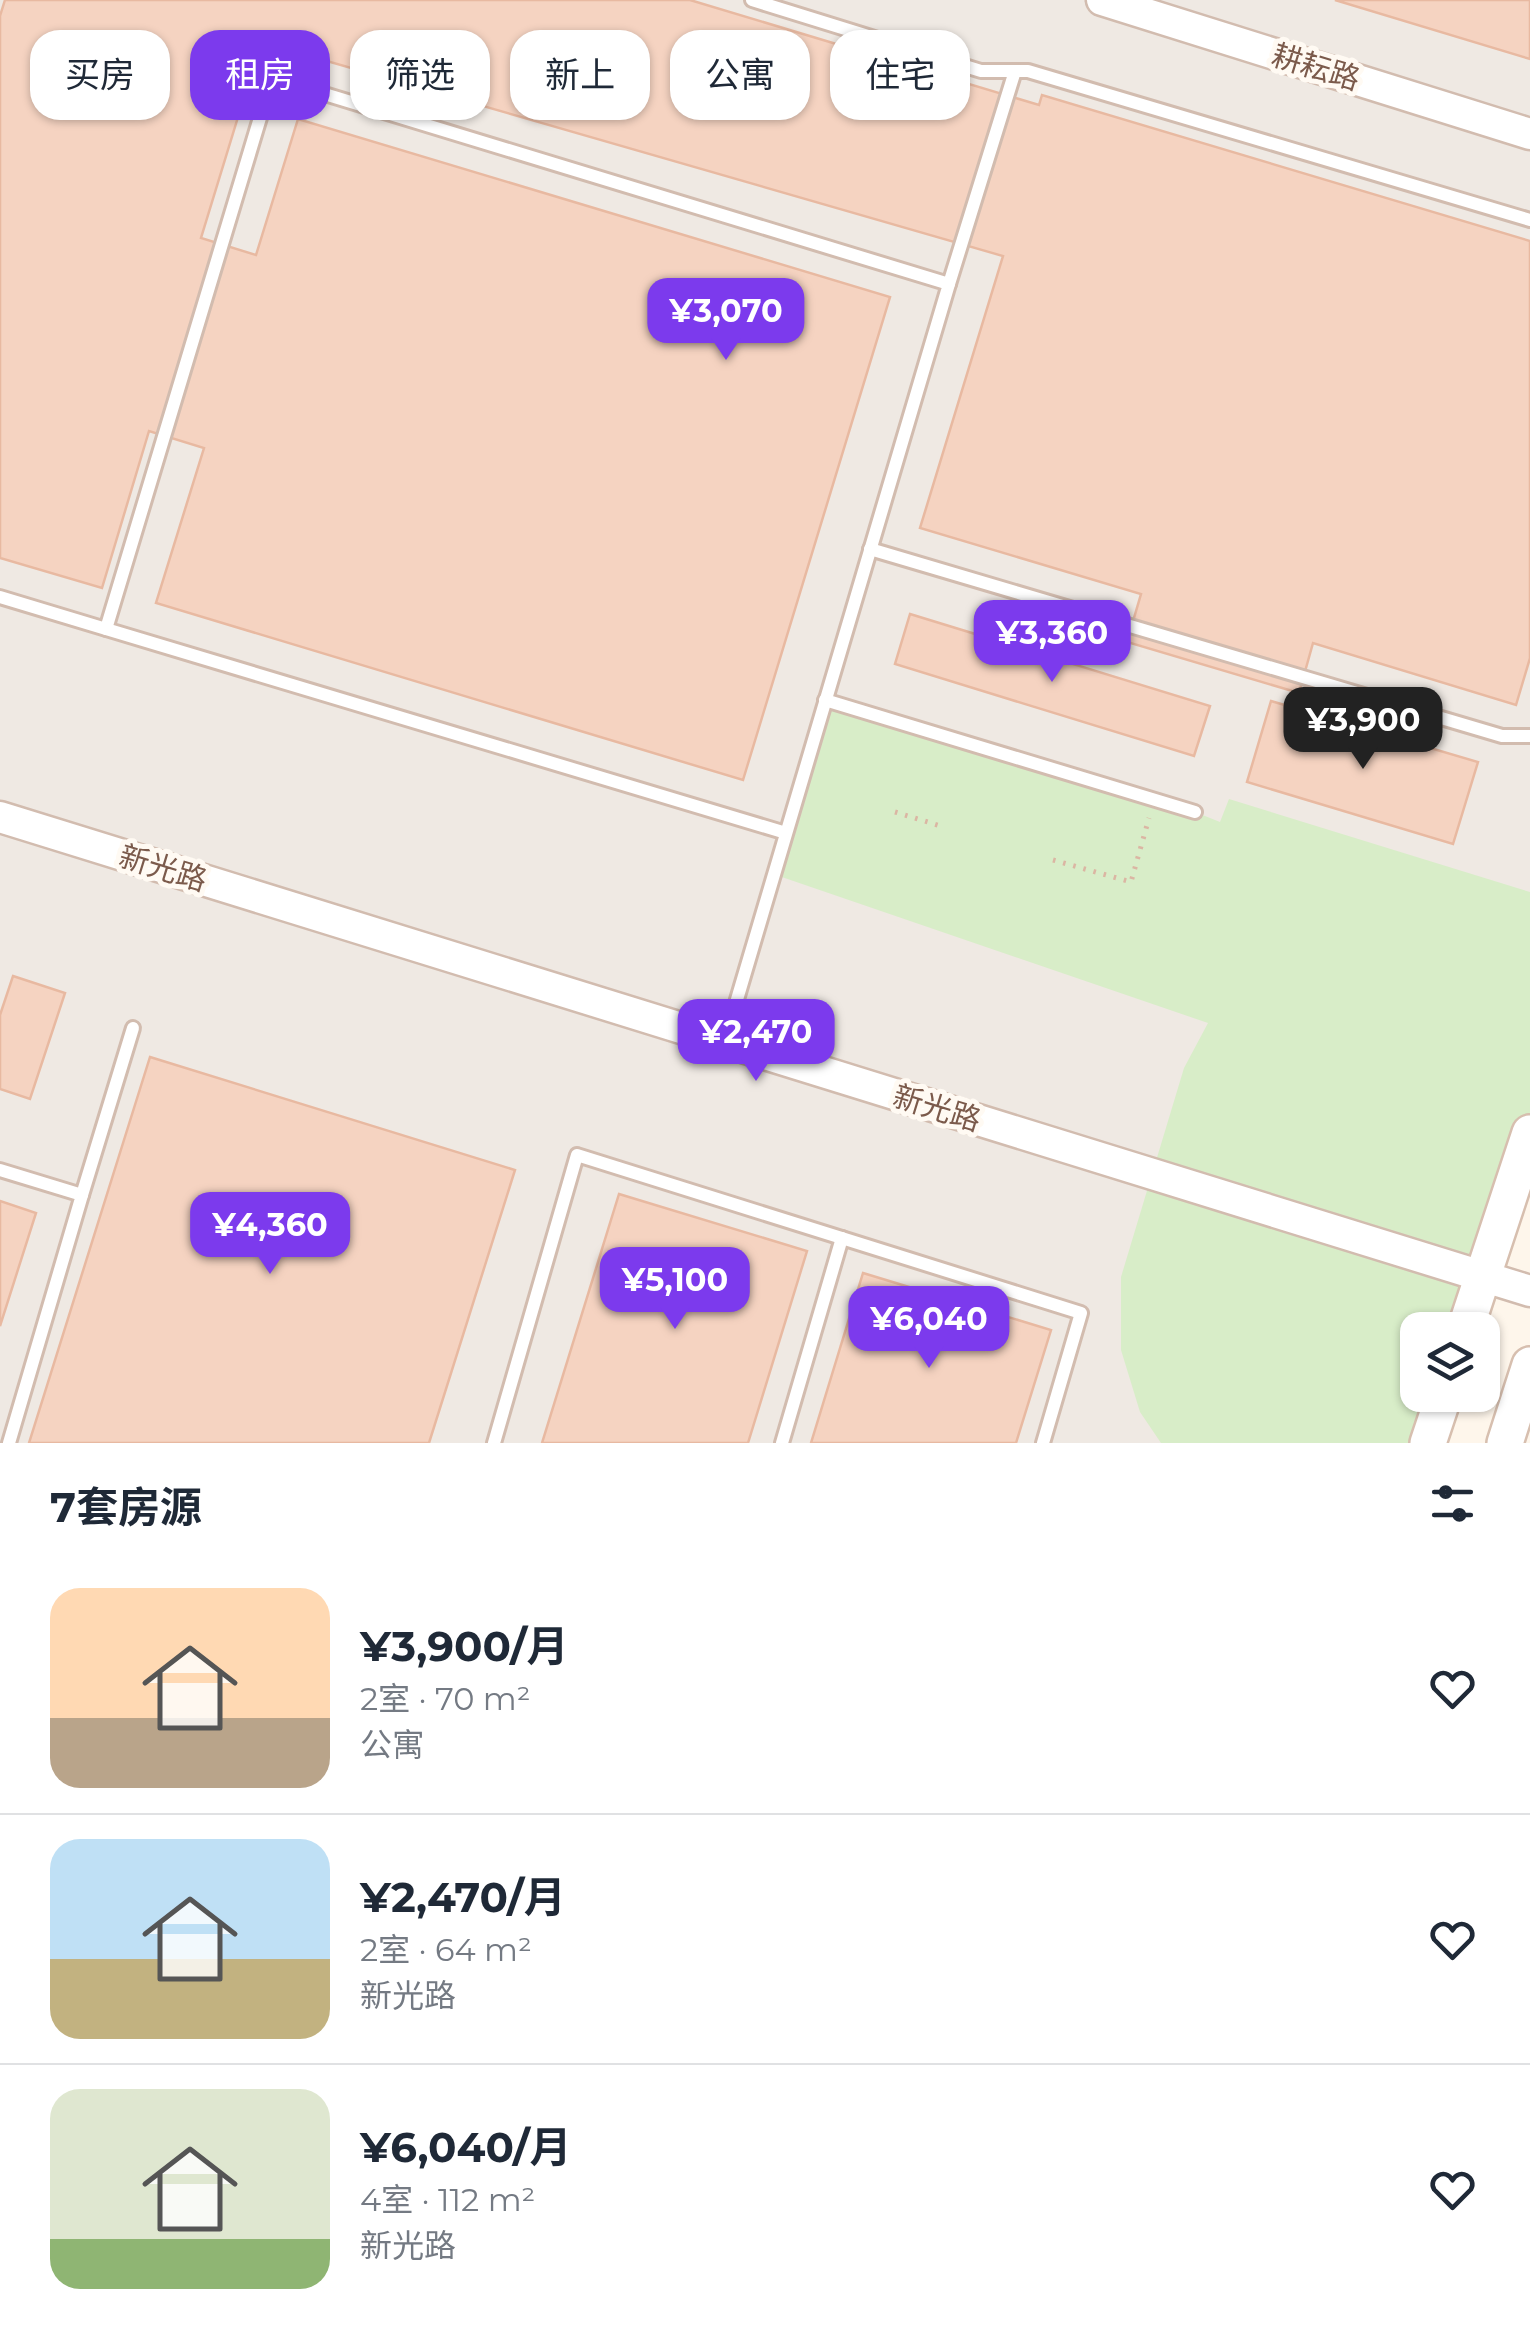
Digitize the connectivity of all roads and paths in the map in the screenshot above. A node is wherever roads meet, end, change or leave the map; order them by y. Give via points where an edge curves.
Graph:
1 (752, 0) edge
2 (1102, 0) edge
3 (1016, 72) junction
4 (1530, 134) edge
5 (1530, 220) edge
6 (949, 284) junction
7 (870, 549) junction
8 (0, 597) edge
9 (106, 629) junction
10 (825, 700) junction
11 (1530, 736) edge
12 (1154, 800) junction
13 (895, 812) dead end
14 (1195, 812) dead end
15 (0, 817) edge
16 (944, 827) dead end
17 (786, 833) junction
18 (1053, 860) dead end
19 (133, 1028) dead end
20 (724, 1042) junction
21 (1530, 1133) edge
22 (0, 1170) edge
23 (82, 1195) junction
24 (842, 1238) junction
25 (1483, 1278) junction
26 (1530, 1291) edge
27 (1472, 1312) edge
28 (1530, 1365) edge
29 (1438, 1412) edge
30 (9, 1443) edge
31 (494, 1443) edge
32 (782, 1443) edge
33 (1043, 1443) edge
34 (1428, 1443) edge
35 (1505, 1443) edge

1 - 3 lane via 981,72
2 - 4 street, 耕耘路
3 - 5 lane
3 - 6 lane
6 - 7 lane
6 - 9 lane via 272,78
7 - 10 lane
7 - 11 lane via 1502,736
8 - 9 lane
9 - 17 lane
10 - 12 lane
10 - 17 lane
12 - 14 lane
12 - 18 path via 1131,882
13 - 16 path
15 - 20 street, 新光路
17 - 20 lane
19 - 23 lane
20 - 25 street, 新光路
21 - 25 main road
22 - 23 lane
23 - 30 lane
24 - 31 lane via 577,1155
24 - 32 lane
24 - 33 lane via 1081,1313
25 - 26 street, 新光路
25 - 27 main road
28 - 35 main road
29 - 34 main road

